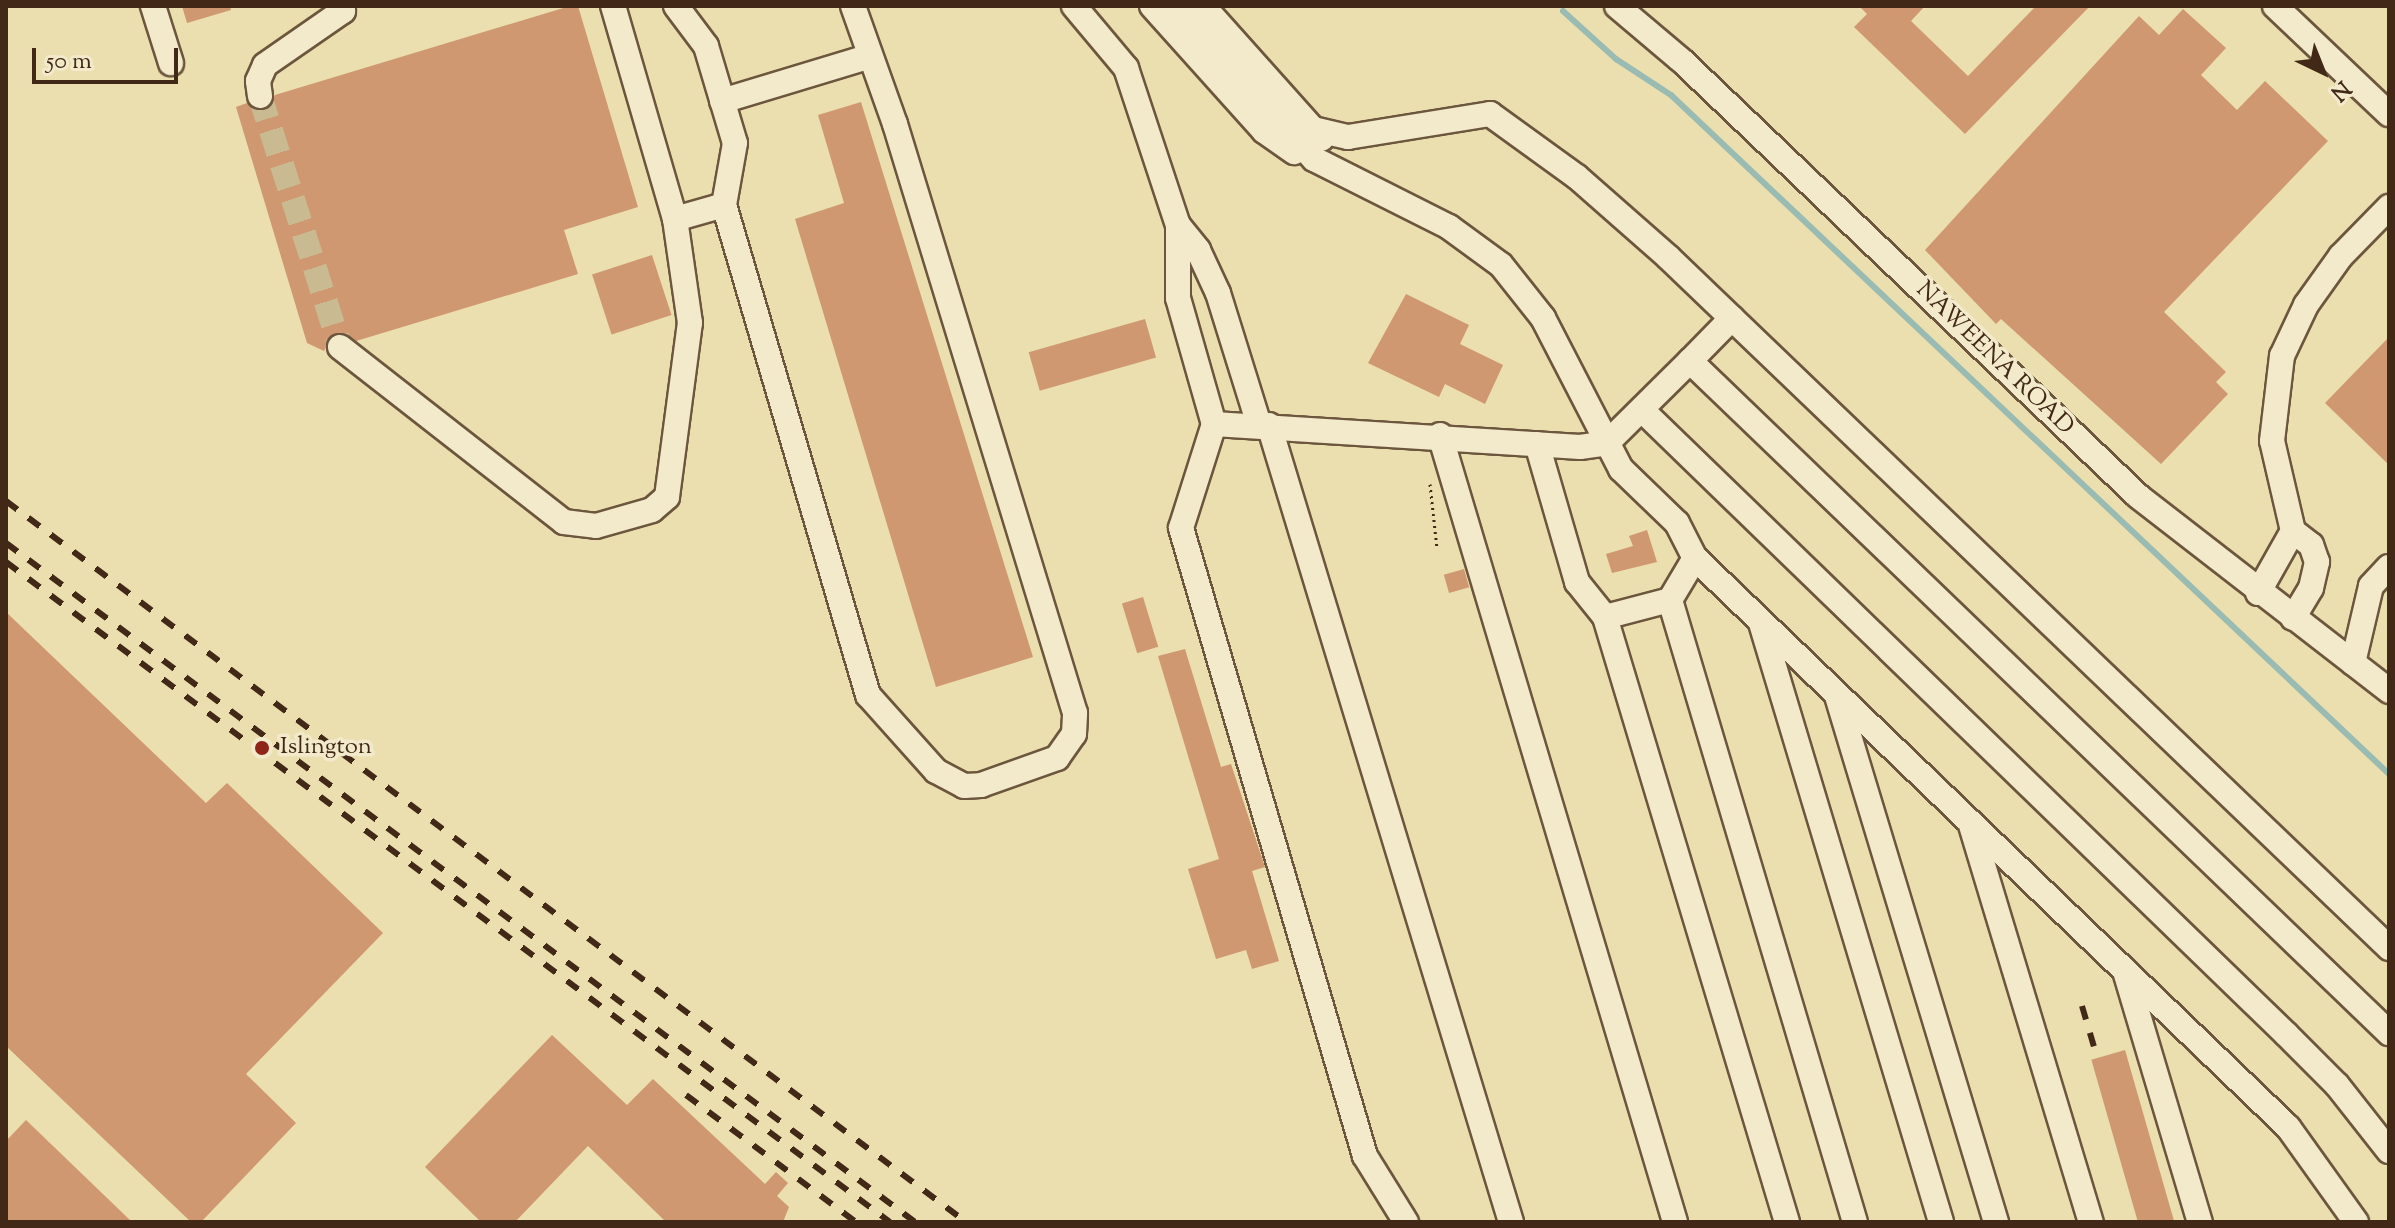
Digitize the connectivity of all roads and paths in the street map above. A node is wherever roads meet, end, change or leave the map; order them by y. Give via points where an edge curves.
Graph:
1 (153, 6) edge
2 (613, 6) edge
3 (676, 6) edge
4 (689, 6) edge
5 (853, 6) edge
6 (1074, 6) edge
7 (1617, 6) edge
8 (2275, 6) edge
9 (345, 8) edge
10 (1182, 11) edge
11 (706, 46) junction
12 (868, 57) junction
13 (171, 63) dead end
14 (1263, 90) junction
15 (260, 96) tunnel mouth
16 (722, 101) junction
17 (2389, 114) edge
18 (1313, 129) junction
19 (1325, 167) junction
20 (1386, 196) junction
21 (724, 205) junction
22 (2389, 207) edge
23 (675, 219) junction
24 (1178, 225) junction
25 (1732, 318) junction
26 (340, 347) tunnel mouth
27 (1690, 361) junction
28 (1642, 410) junction
29 (1214, 424) junction
30 (1264, 425) junction
31 (1440, 435) junction
32 (1607, 443) junction
33 (1537, 444) junction
34 (2293, 531) junction
35 (1695, 558) junction
36 (2389, 567) edge
37 (2258, 593) junction
38 (1670, 600) junction
39 (1605, 617) junction
40 (2293, 618) junction
41 (1760, 621) junction
42 (2353, 663) junction
43 (2389, 691) edge
44 (1837, 694) junction
45 (1970, 821) junction
46 (2389, 948) edge
47 (2124, 969) junction
48 (2389, 1033) edge
49 (2389, 1151) edge
50 (1406, 1222) edge
51 (1511, 1222) edge
52 (1675, 1222) edge
53 (1787, 1222) edge
54 (1855, 1222) edge
55 (1941, 1222) edge
56 (1996, 1222) edge
57 (2091, 1222) edge
58 (2200, 1222) edge
59 (2356, 1222) edge

1 - 13 street
2 - 23 street
3 - 11 street
4 - 11 street
5 - 12 street
6 - 24 street via 1126,68
7 - 37 street, NAWEENA ROAD via 1681,60 2138,496
8 - 17 street
9 - 15 street via 265,65 258,81
10 - 14 street
10 - 19 street via 1215,77 1276,142
11 - 16 street
12 - 16 street
12 - 21 street via 895,124 1075,713 1074,734 1046,765 964,786 936,771 874,707
14 - 18 street
14 - 19 street via 1298,145
16 - 21 street via 735,143
18 - 20 street
18 - 25 street via 1348,137 1490,114 1620,213
19 - 20 street
20 - 32 street via 1449,227 1523,287
21 - 23 street
22 - 34 street via 2341,256 2306,305 2282,356 2272,441
23 - 26 street via 690,323 673,482 667,497 652,510 596,526 564,522
24 - 29 street via 1178,298
24 - 30 street via 1198,250 1218,293
25 - 27 street
25 - 46 street
27 - 28 street
27 - 48 street
28 - 32 street
28 - 49 street via 2306,1055
29 - 30 street
29 - 50 street via 1181,528 1365,1156
30 - 31 street
30 - 51 street
31 - 33 street
31 - 52 street
32 - 33 street
32 - 35 street via 1621,469 1677,523
33 - 39 street via 1577,582
34 - 37 street
34 - 40 street via 2311,545 2317,562 2311,588
35 - 38 street
35 - 41 street
36 - 42 street via 2371,586
37 - 40 street, NAWEENA ROAD
38 - 39 street
38 - 54 street
39 - 53 street
40 - 42 street, NAWEENA ROAD
41 - 44 street
41 - 55 street
42 - 43 street, NAWEENA ROAD
44 - 45 street
44 - 56 street
45 - 47 street
45 - 57 street
47 - 58 street
47 - 59 street via 2288,1127

